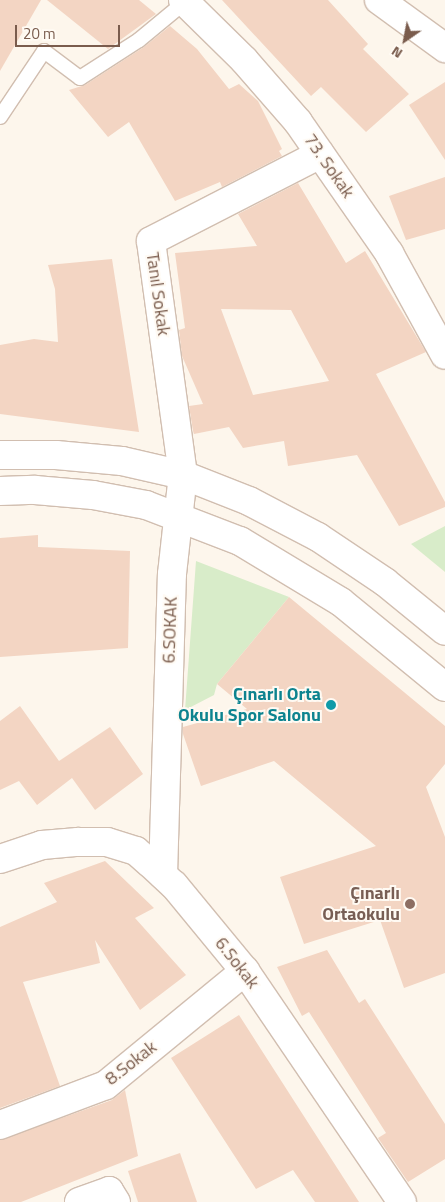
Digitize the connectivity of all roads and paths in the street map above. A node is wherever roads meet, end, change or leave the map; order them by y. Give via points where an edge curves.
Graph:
1 (184, 1) edge
2 (395, 5) edge
3 (445, 48) edge
4 (0, 116) edge
5 (320, 154) junction
6 (445, 355) edge
7 (0, 455) edge
8 (183, 476) junction
9 (0, 491) edge
10 (178, 516) junction
11 (445, 632) edge
12 (445, 687) edge
13 (0, 859) edge
14 (163, 876) junction
15 (245, 971) junction
16 (0, 1125) edge
17 (79, 1202) edge
18 (116, 1202) edge
19 (402, 1202) edge

1 - 4 lane via 139,40 80,78 44,51
1 - 5 street, 73. Sokak via 244,60 298,122
2 - 3 street
5 - 6 street, 73. Sokak via 388,253
5 - 8 street, Tanıl Sokak via 150,241
7 - 8 street via 122,460
8 - 10 street, 6.SOKAK
8 - 11 street via 249,501 318,537 385,582
9 - 10 street via 36,490 93,495 146,505
10 - 12 street via 240,541 286,566 341,602
10 - 14 street, 6.SOKAK via 172,574
13 - 14 street, 6.Sokak via 42,845 107,842 136,851
14 - 15 street, 6.Sokak
15 - 16 street, 8.Sokak via 106,1085
15 - 19 street, 6.Sokak
17 - 18 street via 109,1191

